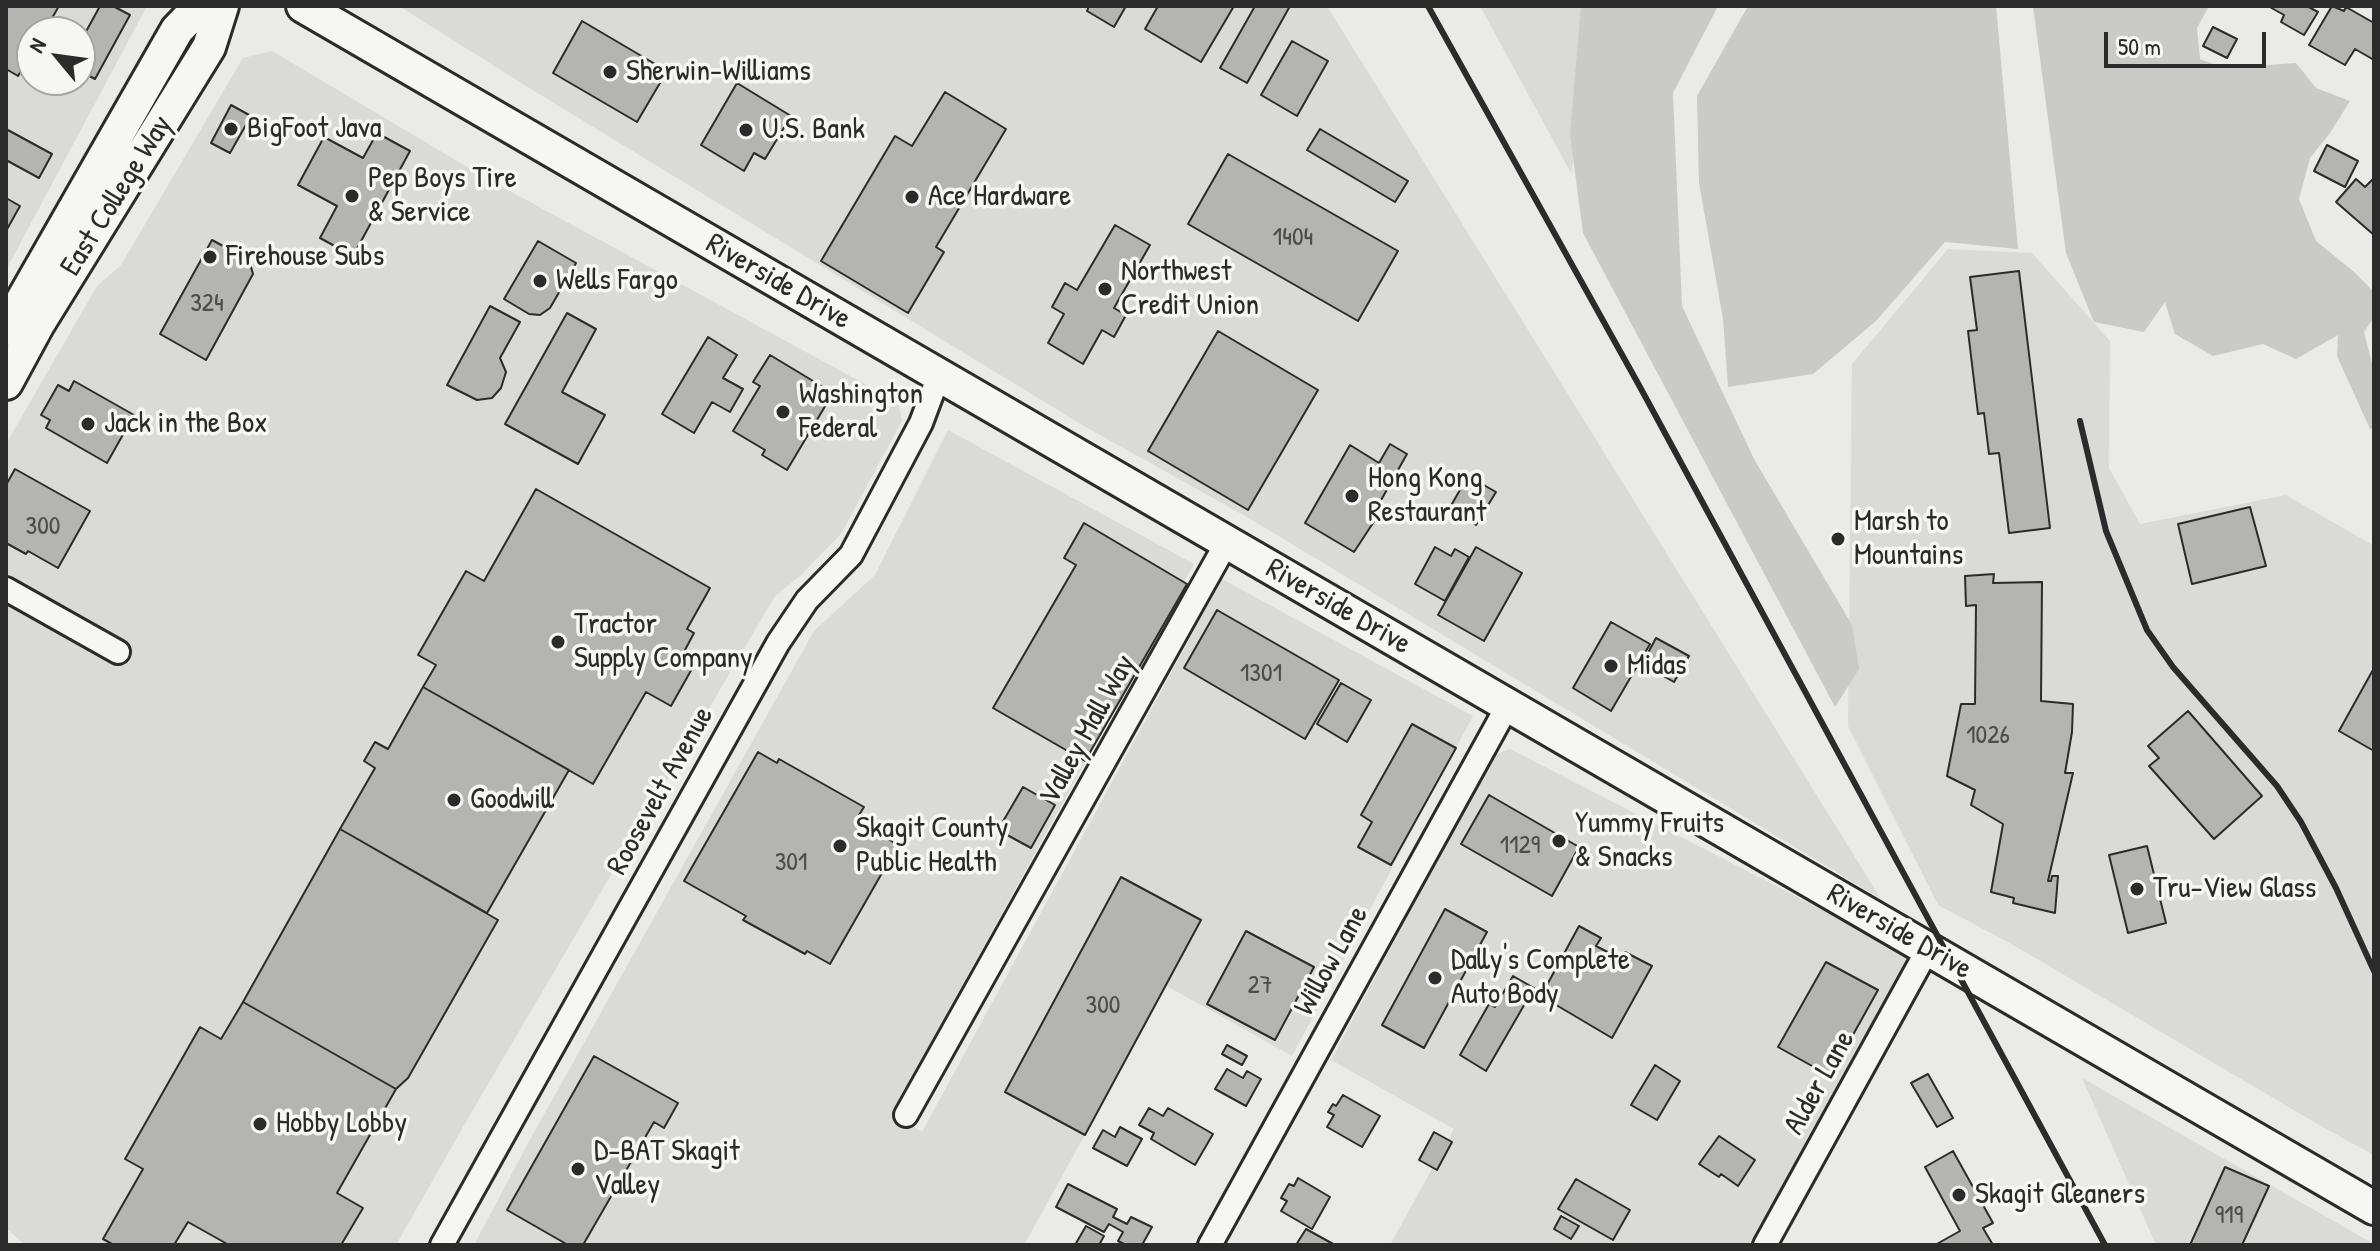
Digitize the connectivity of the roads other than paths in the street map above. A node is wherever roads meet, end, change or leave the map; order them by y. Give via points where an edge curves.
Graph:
1 (200, 6) edge
2 (222, 6) edge
3 (303, 6) edge
4 (6, 329) edge
5 (939, 375) junction
6 (6, 383) edge
7 (1227, 542) junction
8 (6, 589) edge
9 (118, 652) dead end
10 (1508, 705) junction
11 (1928, 949) junction
12 (906, 1115) dead end
13 (2374, 1208) edge
14 (442, 1245) edge
15 (1210, 1245) edge
16 (1765, 1245) edge

1 - 4 main road, East College Way via 177,30
2 - 6 main road, East College Way via 209,47
3 - 5 main road, Riverside Drive
5 - 7 main road, Riverside Drive
5 - 14 street, Roosevelt Avenue via 921,423 851,555 807,600 778,643
7 - 10 main road, Riverside Drive
7 - 12 street, Valley Mall Way
8 - 9 street
10 - 11 main road, Riverside Drive
10 - 15 street, Willow Lane
11 - 13 main road, Riverside Drive
11 - 16 street, Alder Lane

